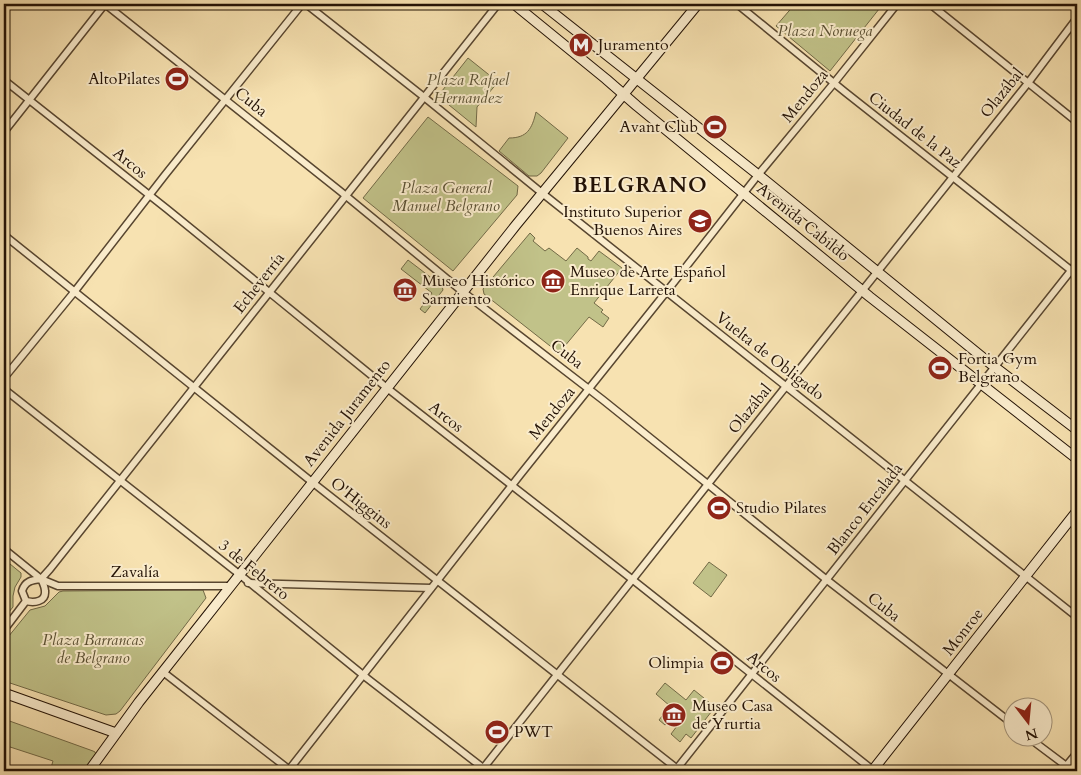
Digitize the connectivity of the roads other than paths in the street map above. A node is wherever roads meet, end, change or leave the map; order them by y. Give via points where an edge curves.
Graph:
1 (105, 4) edge
2 (302, 4) edge
3 (306, 4) edge
4 (498, 4) edge
5 (514, 4) edge
6 (542, 4) edge
7 (698, 4) edge
8 (737, 4) edge
9 (897, 4) edge
10 (930, 4) edge
11 (1077, 18) edge
12 (4, 80) edge
13 (634, 81) junction
14 (834, 83) junction
15 (1028, 83) junction
16 (623, 94) junction
17 (424, 97) junction
18 (29, 100) junction
19 (226, 100) junction
20 (1077, 122) edge
21 (4, 132) edge
22 (758, 175) junction
23 (952, 177) junction
24 (542, 193) junction
25 (743, 194) junction
26 (149, 196) junction
27 (346, 196) junction
28 (4, 235) edge
29 (1077, 263) edge
30 (878, 272) junction
31 (1074, 273) edge
32 (862, 290) junction
33 (75, 291) junction
34 (667, 291) junction
35 (270, 292) junction
36 (463, 292) junction
37 (995, 366) junction
38 (4, 378) edge
39 (981, 384) junction
40 (786, 386) junction
41 (194, 387) junction
42 (386, 388) junction
43 (589, 388) junction
44 (4, 389) edge
45 (1077, 430) edge
46 (1077, 459) edge
47 (119, 481) junction
48 (905, 481) junction
49 (312, 482) junction
50 (708, 484) junction
51 (511, 486) junction
52 (1077, 511) edge
53 (4, 549) edge
54 (239, 574) junction
55 (1026, 576) junction
56 (41, 579) junction
57 (438, 580) junction
58 (633, 580) junction
59 (827, 580) junction
60 (248, 582) junction
61 (229, 586) junction
62 (431, 588) junction
63 (26, 601) junction
64 (1077, 617) edge
65 (4, 630) edge
66 (163, 672) junction
67 (948, 674) junction
68 (364, 675) junction
69 (558, 675) junction
70 (752, 675) junction
71 (4, 693) edge
72 (1004, 717) edge
73 (116, 733) junction
74 (1041, 748) edge
75 (1077, 753) edge
76 (4, 769) edge
77 (1064, 769) edge
78 (484, 770) edge
79 (677, 770) edge
80 (9, 771) edge
81 (88, 771) edge
82 (289, 771) edge
83 (873, 771) edge
84 (1073, 771) edge

1 - 18 street
1 - 19 street, Cuba
2 - 19 street
3 - 17 street, Vuelta de Obligado
4 - 17 street, Echeverría
5 - 16 main road, Avenida Cabildo
6 - 13 main road, Avenida Cabildo
7 - 13 main road
8 - 14 street, Ciudad de la Paz
9 - 14 street, Mendoza
10 - 15 street
11 - 15 street, Olazábal
12 - 18 street, Arcos
13 - 16 main road, Avenida Juramento
13 - 22 main road, Avenida Cabildo
14 - 22 street, Mendoza
14 - 23 street, Ciudad de la Paz
15 - 20 street
15 - 23 street, Olazábal
16 - 24 main road, Avenida Juramento
16 - 25 main road, Avenida Cabildo
17 - 24 street, Vuelta de Obligado
17 - 27 street, Echeverría
18 - 21 street
18 - 26 street, Arcos
19 - 26 street
19 - 27 street, Cuba
22 - 25 street, Mendoza
22 - 30 main road, Avenida Cabildo
23 - 30 street, Olazábal
23 - 31 street, Ciudad de la Paz
24 - 34 street, Vuelta de Obligado
24 - 36 main road, Avenida Juramento
25 - 32 main road, Avenida Cabildo
25 - 34 street, Mendoza
26 - 33 street
26 - 35 street, Arcos
27 - 35 street, Echeverría
27 - 36 street, Cuba
28 - 33 street, O'Higgins
29 - 31 street, Blanco Encalada
30 - 32 street, Olazábal
30 - 37 main road, Avenida Cabildo
31 - 37 street, Blanco Encalada
32 - 39 main road, Avenida Cabildo
32 - 40 street, Olazábal
33 - 38 street
33 - 41 street, O'Higgins
34 - 40 street, Vuelta de Obligado
34 - 43 street, Mendoza
35 - 41 street, Echeverría
35 - 42 street, Arcos
36 - 42 main road, Avenida Juramento
36 - 43 street, Cuba
37 - 39 street, Blanco Encalada
37 - 45 main road, Avenida Cabildo
39 - 46 main road, Avenida Cabildo
39 - 48 street, Blanco Encalada
40 - 48 street, Vuelta de Obligado
40 - 50 street, Olazábal
41 - 47 street, Echeverría
41 - 49 street, O'Higgins
42 - 49 main road, Avenida Juramento
42 - 51 street, Arcos
43 - 50 street, Cuba
43 - 51 street, Mendoza
44 - 47 street, 3 de Febrero
47 - 54 street, 3 de Febrero
47 - 56 street, Echeverría
48 - 55 street, Vuelta de Obligado
48 - 59 street, Blanco Encalada
49 - 54 main road, Avenida Juramento
49 - 57 street, O'Higgins
50 - 58 street, Olazábal
50 - 59 street, Cuba
51 - 57 street, Mendoza
51 - 58 street, Arcos
52 - 55 main road, Monroe
53 - 56 street
54 - 60 street, 3 de Febrero
54 - 61 main road, Avenida Juramento
55 - 64 street, Vuelta de Obligado
55 - 67 main road, Monroe
56 - 61 street, Zavalía via 61,586
56 - 63 street, Echeverría via 26,584 22,591
56 - 63 street, Echeverría via 44,596 36,602
57 - 62 street, Mendoza
57 - 69 street, O'Higgins
58 - 69 street, Olazábal
58 - 70 street, Arcos
59 - 67 street, Cuba
59 - 70 street, Blanco Encalada
60 - 62 street
60 - 68 street, 3 de Febrero
61 - 66 main road, Avenida Juramento
62 - 68 street, Mendoza
63 - 65 street, Echeverría
66 - 73 main road, Avenida Juramento
66 - 82 street
67 - 72 street, Cuba
67 - 83 main road, Monroe
68 - 78 street, 3 de Febrero
68 - 82 street, Mendoza
69 - 78 street, Olazábal
69 - 79 street, O'Higgins
70 - 79 street, Blanco Encalada
70 - 83 street, Arcos
71 - 73 main road
73 - 81 main road, Avenida Juramento
74 - 77 street
75 - 77 street
76 - 80 street
77 - 84 street

